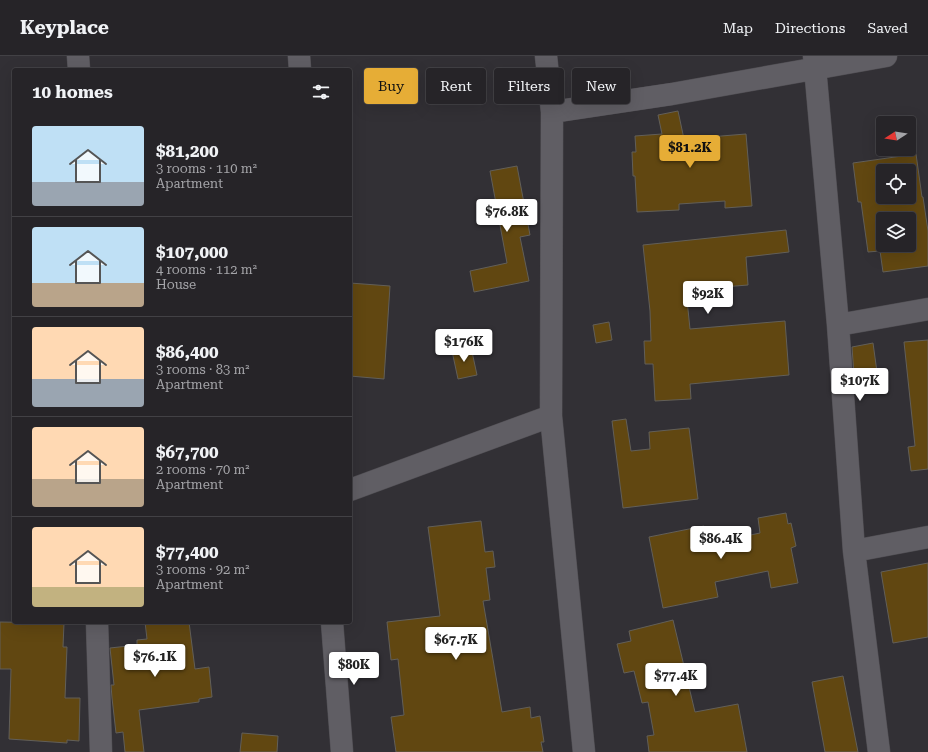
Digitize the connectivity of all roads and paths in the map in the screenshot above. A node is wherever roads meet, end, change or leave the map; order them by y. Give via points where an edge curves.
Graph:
1 (78, 56) edge
2 (299, 56) edge
3 (546, 56) edge
4 (886, 56) edge
5 (815, 62) edge
6 (79, 68) edge
7 (300, 68) edge
8 (552, 112) junction
9 (928, 309) edge
10 (838, 325) junction
11 (551, 416) junction
12 (352, 489) edge
13 (928, 537) edge
14 (854, 551) junction
15 (97, 624) edge
16 (332, 624) edge
17 (101, 752) edge
18 (342, 752) edge
19 (584, 752) edge
20 (879, 752) edge

1 - 6 street
2 - 7 street
3 - 8 street
4 - 5 street
5 - 8 street via 672,94
5 - 10 street
8 - 11 street
9 - 10 street
10 - 14 street
11 - 12 street
11 - 19 street
13 - 14 street
14 - 20 street
15 - 17 street
16 - 18 street

